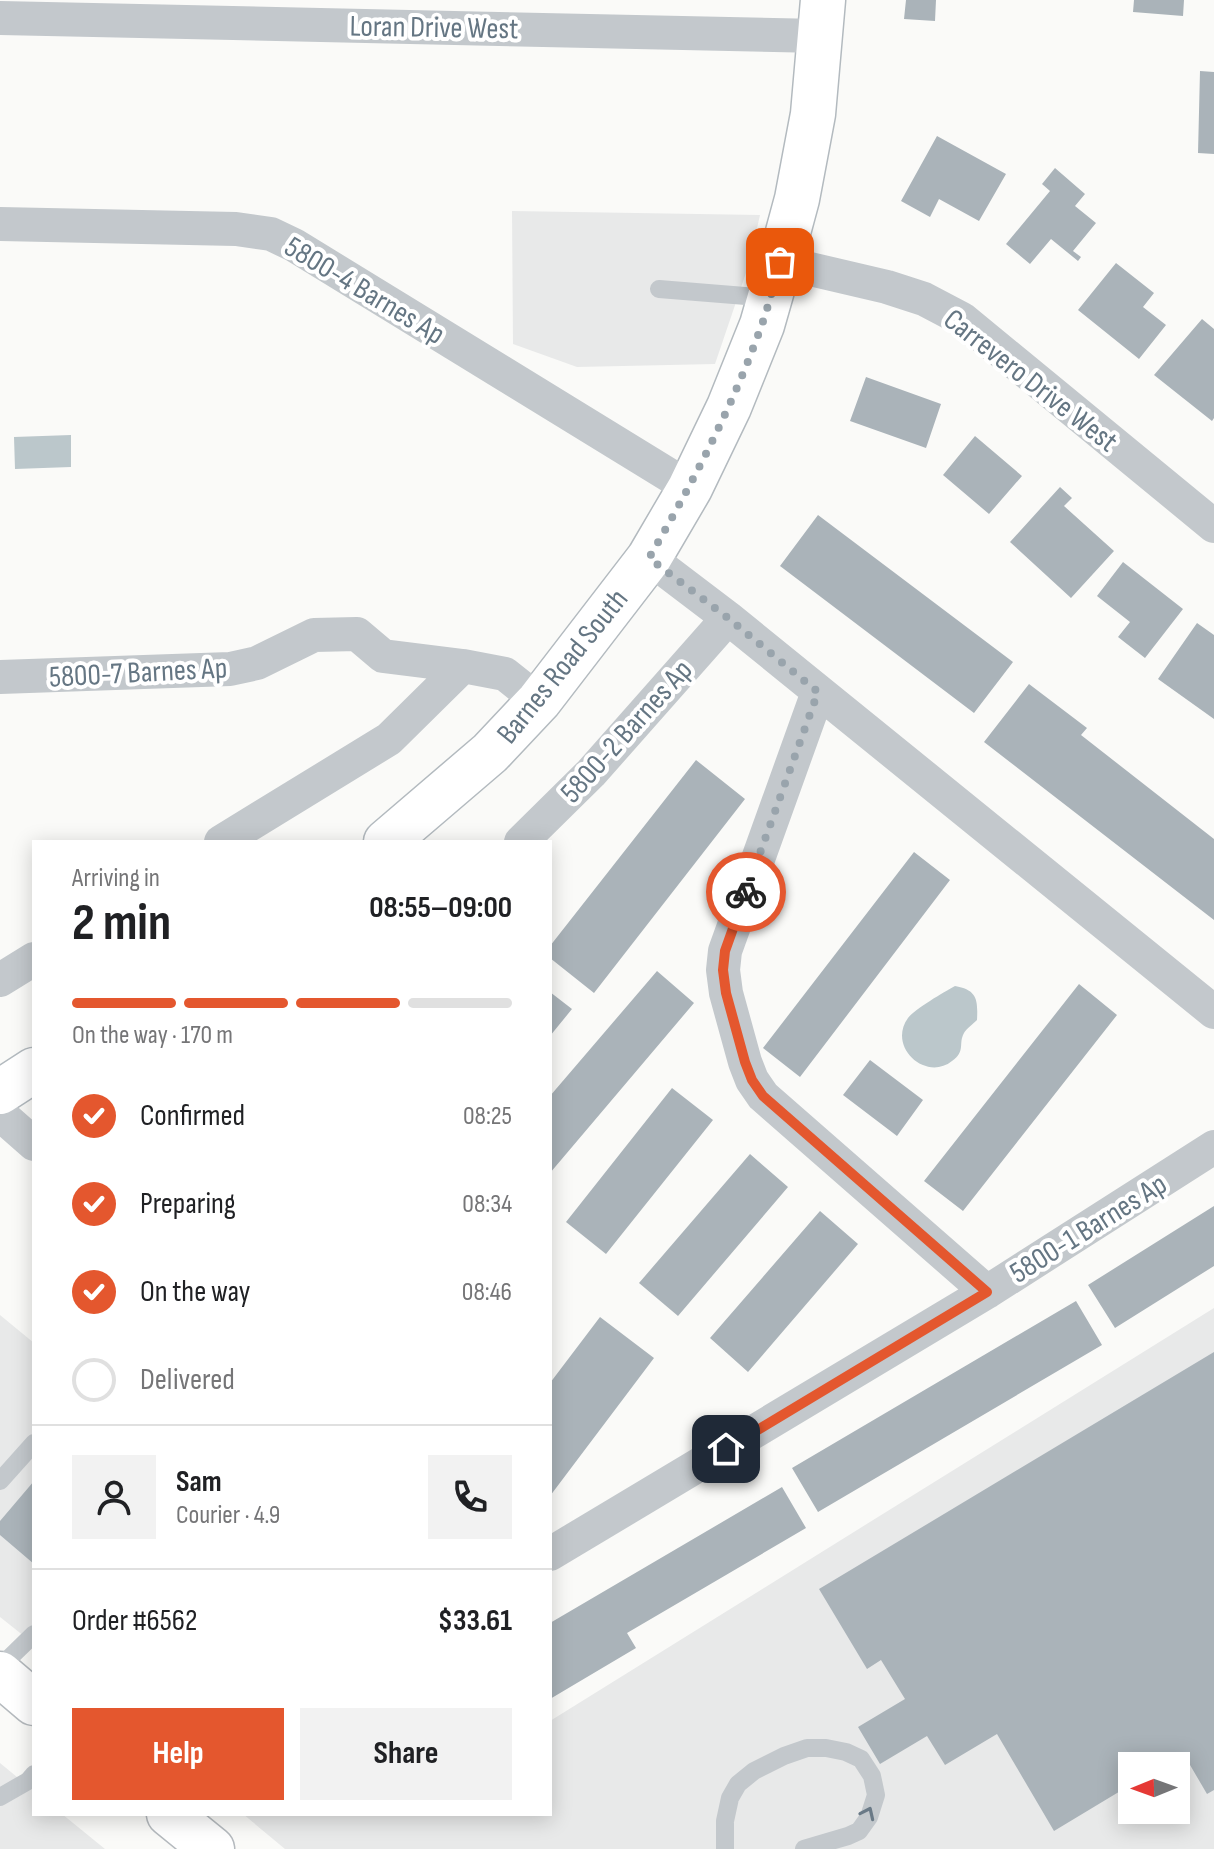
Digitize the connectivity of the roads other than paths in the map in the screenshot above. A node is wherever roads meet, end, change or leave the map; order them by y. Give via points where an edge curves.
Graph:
1 (0, 18) edge
2 (822, 18) edge
3 (0, 224) edge
4 (775, 280) junction
5 (659, 289) dead end
6 (690, 488) junction
7 (1214, 526) edge
8 (649, 558) junction
9 (728, 618) junction
10 (463, 666) junction
11 (0, 677) edge
12 (818, 692) junction
13 (539, 701) junction
14 (224, 840) edge
15 (388, 840) edge
16 (523, 840) edge
17 (32, 960) edge
18 (0, 980) edge
19 (1214, 1012) edge
20 (32, 1071) edge
21 (0, 1092) edge
22 (0, 1114) edge
23 (32, 1142) edge
24 (1214, 1147) edge
25 (987, 1292) junction
26 (32, 1445) edge
27 (0, 1481) edge
28 (552, 1553) edge
29 (32, 1636) edge
30 (0, 1667) edge
31 (0, 1674) edge
32 (32, 1701) edge
33 (32, 1776) edge
34 (0, 1797) edge
35 (171, 1816) edge
36 (212, 1849) edge
37 (725, 1849) edge
38 (804, 1849) edge

1 - 2 street, Loran Drive West
2 - 4 street, Barnes Road South via 813,114
3 - 6 street, 5800-4 Barnes Ap via 271,234
4 - 5 lane
4 - 6 street, Barnes Road South via 729,407
4 - 7 street, Carrevero Drive West via 887,287 962,319
6 - 8 street, Barnes Road South
8 - 9 street
8 - 13 street, Barnes Road South
9 - 12 street
9 - 16 street, 5800-2 Barnes Ap via 591,773
10 - 11 street, 5800-7 Barnes Ap via 383,656 357,634 314,635 257,663 230,669
10 - 13 street, 5800-7 Barnes Ap via 505,674
10 - 14 street via 389,739
12 - 19 street
12 - 25 street via 725,951 726,993 745,1062 763,1096
13 - 15 street, Barnes Road South via 490,753
17 - 18 street
20 - 21 street
22 - 23 street
24 - 25 street, 5800-1 Barnes Ap
25 - 28 street, 5800-1 Barnes Ap
26 - 27 lane
29 - 30 lane
31 - 32 street
33 - 34 lane
35 - 36 street
38 -> 37 lane via 859,1831 869,1817 876,1795 861,1759 807,1748 754,1771 730,1798

